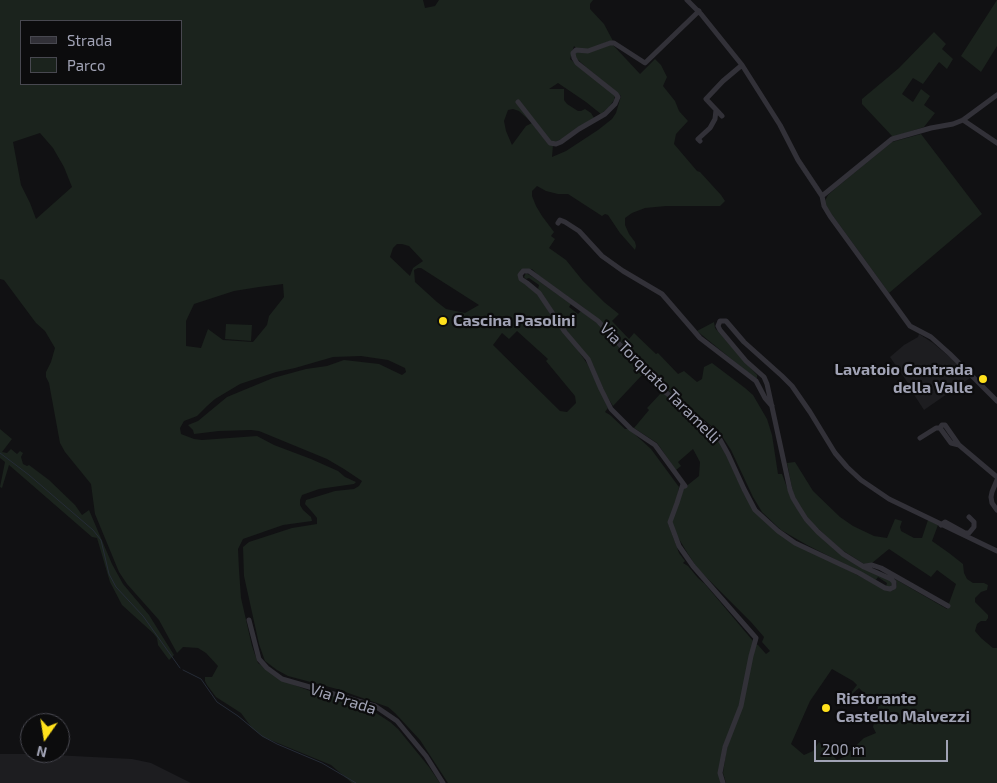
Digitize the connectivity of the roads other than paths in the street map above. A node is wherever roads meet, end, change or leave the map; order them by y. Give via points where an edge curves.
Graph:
1 (687, 0) edge
2 (699, 11) junction
3 (742, 65) junction
4 (997, 95) edge
5 (518, 102) dead end
6 (716, 109) junction
7 (722, 116) dead end
8 (963, 120) junction
9 (698, 139) dead end
10 (997, 143) edge
11 (822, 196) junction
12 (558, 223) dead end
13 (764, 377) junction
14 (756, 381) junction
15 (997, 401) edge
16 (772, 406) junction
17 (920, 438) dead end
18 (997, 478) edge
19 (996, 510) edge
20 (969, 518) dead end
21 (941, 525) junction
22 (997, 551) edge
23 (864, 567) junction
24 (948, 606) dead end
25 (249, 620) dead end
26 (443, 783) edge
27 (723, 783) edge

1 - 2 street
2 - 3 street
2 - 5 street via 645,63 610,43 588,51 576,50 573,53 577,62 618,97 605,114 561,142 550,142
3 - 6 street via 706,99
3 - 11 street
4 - 8 street
6 - 7 street
6 - 9 street via 713,123
8 - 10 street
8 - 11 street via 892,139
11 - 15 street via 830,216 910,326 930,336
12 - 14 street, Via Torquato Taramelli via 560,220 579,231 602,256 662,294 700,338
13 - 14 street
13 - 16 street, Via Torquato Taramelli
13 - 21 street via 720,330 720,320 726,321 792,386 847,468 889,499
14 - 16 street, Via Torquato Taramelli
16 - 23 street, Via Torquato Taramelli via 793,498 818,532
17 - 18 street via 945,425 959,445
18 - 19 street via 991,497
20 - 21 street via 974,522 969,533 945,522
21 - 22 street
23 - 24 street, Via Torquato Taramelli via 881,568
23 - 27 street, Via Torquato Taramelli via 890,578 894,587 885,588 778,531 755,510 718,436 657,385 598,321 529,271 523,271 521,279 539,293 588,359 612,409 631,429 654,445 684,485 670,522 679,546 756,638 741,706 725,747 720,773
25 - 26 street, Via Prada via 258,659 267,668 282,679 375,706 397,721

